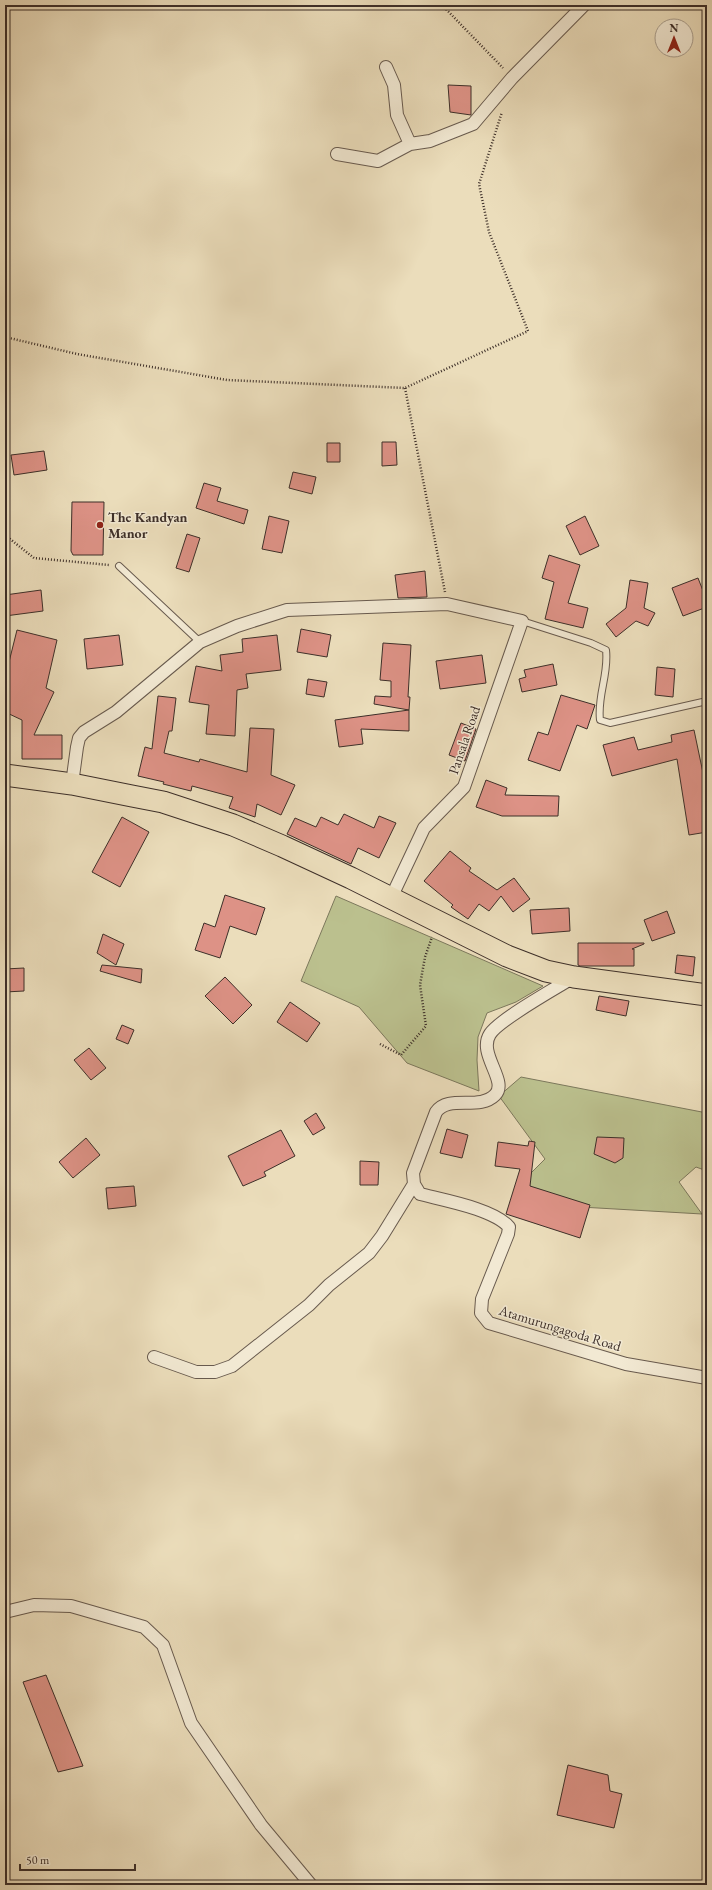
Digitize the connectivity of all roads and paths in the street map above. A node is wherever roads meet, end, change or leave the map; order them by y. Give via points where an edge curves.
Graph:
1 (442, 5) edge
2 (584, 5) edge
3 (386, 67) dead end
4 (512, 78) junction
5 (503, 107) dead end
6 (410, 144) junction
7 (337, 154) dead end
8 (5, 337) edge
9 (405, 388) junction
10 (5, 535) edge
11 (119, 566) joint
12 (447, 604) junction
13 (522, 621) junction
14 (200, 642) junction
15 (707, 701) edge
16 (5, 775) edge
17 (72, 784) junction
18 (391, 898) junction
19 (438, 922) junction
20 (574, 977) junction
21 (707, 995) edge
22 (380, 1044) dead end
23 (414, 1184) junction
24 (154, 1357) dead end
25 (707, 1378) edge
26 (5, 1612) edge
27 (311, 1885) edge

1 - 4 path
2 - 4 street
3 - 6 street via 394,86 397,115
4 - 6 street via 473,124 430,141
5 - 9 path via 479,184 489,232 528,331
6 - 7 street via 378,161
8 - 9 path via 76,354 227,380
9 - 12 path
10 - 11 path via 34,558
11 - 14 lane
12 - 13 street
12 - 14 street via 287,610
13 - 15 lane via 606,650 608,664 599,711 600,720 610,723
13 - 18 street, Pansala Road via 464,787 424,828
14 - 17 street via 116,712 84,732 76,747
16 - 17 highway
17 - 18 highway via 163,802 233,825
18 - 19 highway
19 - 20 highway via 528,965
19 - 22 path via 425,957 420,985 426,1026 401,1055
20 - 21 highway
20 - 23 street via 506,1019 490,1034 487,1044 488,1054 498,1078 499,1087 496,1094 479,1102 440,1106 413,1174
23 - 24 street via 370,1253 232,1366 215,1372 196,1372
23 - 25 street, Atamurungagoda Road via 420,1194 475,1209 503,1220 509,1227 482,1299 481,1313 489,1323 626,1364
26 - 27 street via 34,1605 71,1606 144,1627 164,1645 191,1723 261,1825

